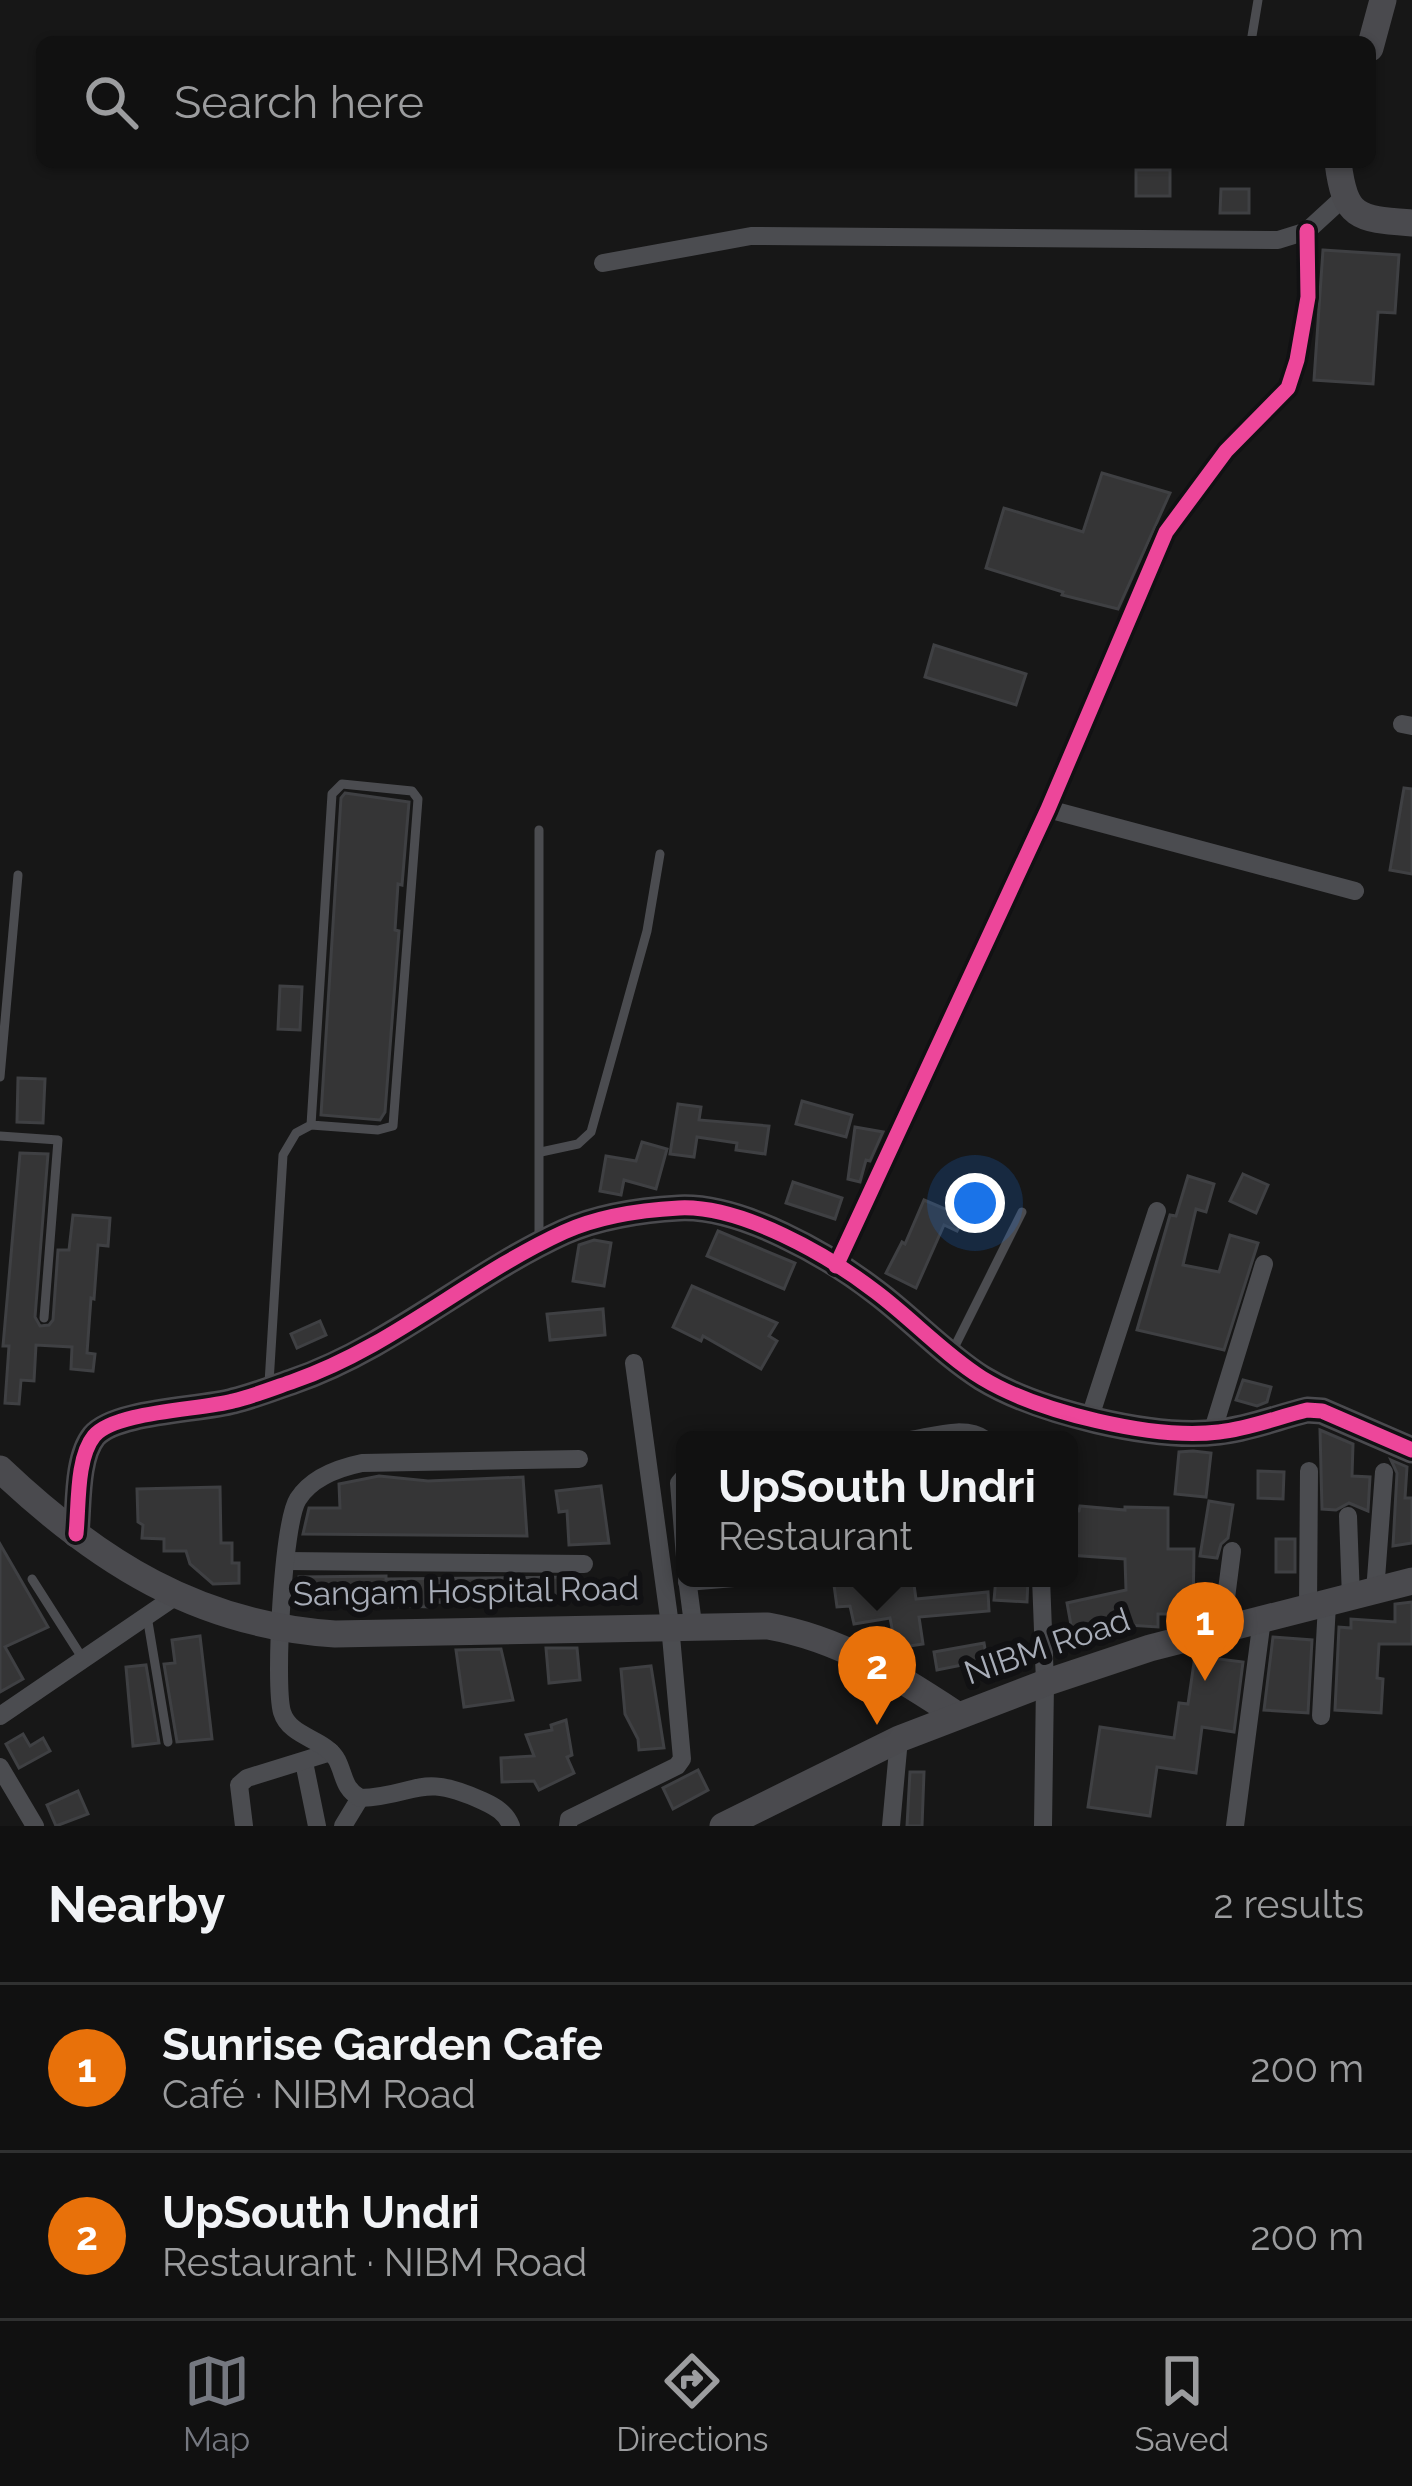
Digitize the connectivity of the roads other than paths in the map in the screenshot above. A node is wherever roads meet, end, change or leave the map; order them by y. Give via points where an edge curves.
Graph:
1 (1258, 0) edge
2 (1383, 0) edge
3 (1252, 36) edge
4 (1373, 36) edge
5 (1339, 168) edge
6 (1342, 198) junction
7 (1412, 223) edge
8 (1307, 231) junction
9 (603, 263) dead end
10 (1048, 809) junction
11 (539, 830) dead end
12 (660, 854) dead end
13 (18, 875) dead end
14 (1355, 890) dead end
15 (0, 1077) edge
16 (311, 1125) junction
17 (0, 1136) edge
18 (541, 1152) junction
19 (1157, 1211) dead end
20 (1022, 1212) dead end
21 (539, 1246) junction
22 (1264, 1264) dead end
23 (836, 1266) junction
24 (44, 1318) dead end
25 (950, 1354) junction
26 (634, 1363) dead end
27 (268, 1390) junction
28 (1090, 1417) junction
29 (1212, 1433) junction
30 (1412, 1450) edge
31 (579, 1460) dead end
32 (0, 1469) edge
33 (1309, 1471) dead end
34 (1384, 1472) dead end
35 (1348, 1516) dead end
36 (76, 1534) junction
37 (1232, 1551) dead end
38 (286, 1561) junction
39 (584, 1564) dead end
40 (32, 1579) dead end
41 (1412, 1581) edge
42 (686, 1587) edge
43 (1041, 1587) edge
44 (176, 1596) junction
45 (1340, 1601) junction
46 (147, 1616) junction
47 (1262, 1619) junction
48 (682, 1625) junction
49 (1222, 1629) junction
50 (282, 1630) junction
51 (83, 1659) junction
52 (1045, 1683) junction
53 (957, 1715) junction
54 (0, 1716) edge
55 (1321, 1716) dead end
56 (898, 1739) junction
57 (168, 1742) dead end
58 (331, 1751) junction
59 (304, 1762) junction
60 (0, 1767) edge
61 (360, 1798) junction
62 (35, 1826) edge
63 (244, 1826) edge
64 (317, 1826) edge
65 (343, 1826) edge
66 (511, 1826) edge
67 (568, 1826) edge
68 (723, 1826) edge
69 (891, 1826) edge
70 (1042, 1826) edge
71 (1235, 1826) edge

1 - 3 lane
2 - 4 street
5 - 6 street
6 - 7 street via 1370,219
6 - 8 street
8 - 9 street via 1278,240 751,236
8 - 10 street via 1308,298 1288,388 1226,451 1166,532
10 - 14 street
10 - 23 street
11 - 18 lane
12 - 18 lane via 591,1132 578,1144
13 - 15 lane
16 - 16 lane via 393,1126 418,799 412,791 342,784 332,794
16 - 27 lane via 283,1155
17 - 24 lane via 58,1140
18 - 21 lane
19 - 28 street
20 - 25 lane
21 - 23 street via 586,1225 701,1208 742,1218
21 - 27 street via 386,1338
22 - 29 street
23 - 25 street
25 - 28 street via 1018,1395
26 - 48 street
27 - 36 street via 101,1430 85,1456
28 - 29 street
29 - 30 street via 1322,1411
31 - 38 street via 389,1460 335,1469 299,1497
32 - 36 street, Sangam Hospital Road
33 - 45 street
34 - 45 street
35 - 45 street
36 - 44 street, Sangam Hospital Road
37 - 49 street
38 - 39 street
38 - 50 street
40 - 51 lane
41 - 45 street, NIBM Road
42 - 48 street
43 - 52 street
44 - 46 street
44 - 50 street, Sangam Hospital Road
45 - 47 street, NIBM Road
45 - 55 street
46 - 51 street
46 - 57 lane
47 - 49 street, NIBM Road
47 - 71 street
48 - 50 street, Sangam Hospital Road
48 - 53 street, Sangam Hospital Road via 808,1633 874,1662
48 - 67 street via 682,1759
49 - 52 street, NIBM Road
50 - 58 street via 283,1715
51 - 54 street
52 - 53 street, NIBM Road
52 - 70 street
53 - 56 street, NIBM Road
56 - 68 street, NIBM Road
56 - 69 street
58 - 59 street
58 - 61 street via 349,1792
59 - 63 street via 239,1785
59 - 64 street
60 - 62 street
61 - 65 street
61 - 66 street via 439,1784 496,1807

